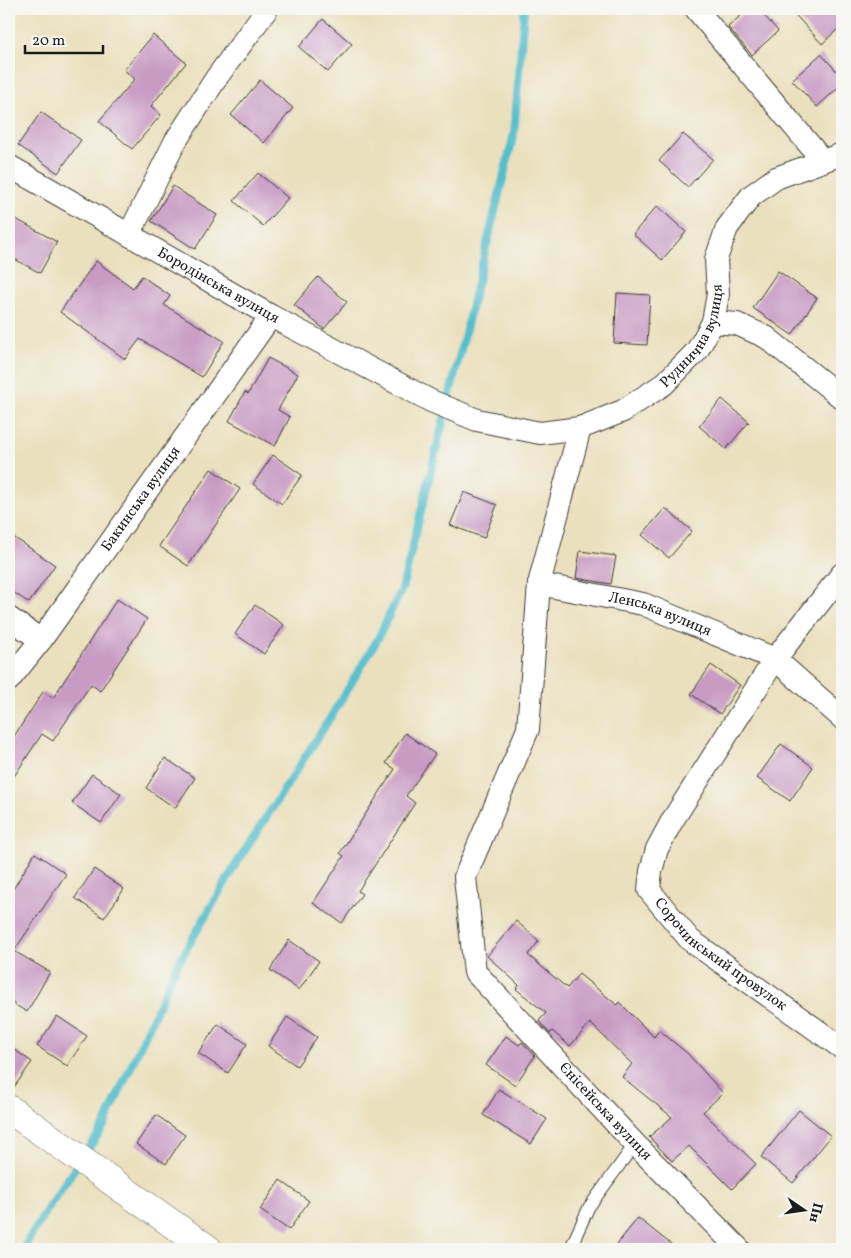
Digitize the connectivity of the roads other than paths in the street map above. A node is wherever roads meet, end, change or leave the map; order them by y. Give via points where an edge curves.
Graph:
1 (267, 9) edge
2 (696, 9) edge
3 (833, 158) edge
4 (9, 166) edge
5 (129, 235) junction
6 (271, 316) junction
7 (713, 322) junction
8 (842, 398) edge
9 (477, 420) joint
10 (580, 428) junction
11 (842, 574) edge
12 (539, 584) junction
13 (9, 618) edge
14 (42, 640) junction
15 (776, 660) junction
16 (9, 680) edge
17 (842, 718) edge
18 (842, 1048) edge
19 (9, 1109) edge
20 (635, 1144) junction
21 (208, 1249) edge
22 (570, 1249) edge
23 (739, 1249) edge

1 - 5 street via 216,77 175,142
2 - 3 street
3 - 7 street, Руднична вулиця via 776,178 751,196 727,228 716,259 718,294
4 - 5 street, Бородінська вулиця
5 - 6 street, Бородінська вулиця
6 - 9 street, Бородінська вулиця via 431,401
6 - 14 street, Бакинська вулиця
7 - 8 street via 737,324 766,337
7 - 10 street, Руднична вулиця via 697,351 664,384 624,411
9 - 10 street, Руднична вулиця via 540,433
10 - 12 street
11 - 15 street
12 - 15 street, Ленська вулиця via 643,604
12 - 20 street, Єнісейська вулиця via 528,729 465,877 475,972
13 - 14 street
14 - 16 street, Бакинська вулиця
15 - 17 street, Ленська вулиця
15 - 18 street, Сорочинський провулок via 672,821 657,849 649,890 690,940
19 - 21 street
20 - 22 lane via 589,1206
20 - 23 street, Єнісейська вулиця

